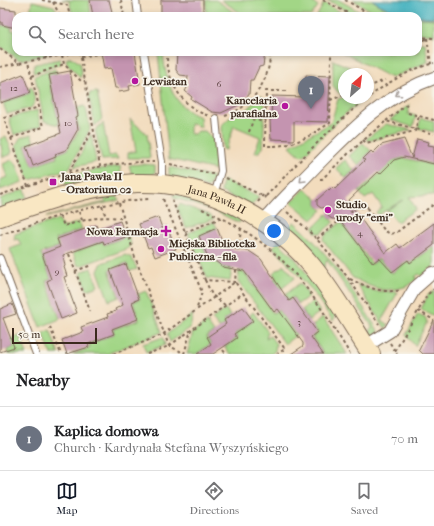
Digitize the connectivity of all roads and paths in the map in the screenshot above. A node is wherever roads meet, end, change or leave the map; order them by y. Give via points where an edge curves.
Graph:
1 (42, 0) edge
2 (121, 0) edge
3 (136, 0) edge
4 (323, 0) edge
5 (345, 0) edge
6 (53, 2) junction
7 (58, 12) edge
8 (69, 12) edge
9 (123, 12) edge
10 (138, 12) edge
11 (346, 12) edge
12 (366, 12) edge
13 (422, 37) edge
14 (427, 38) junction
15 (434, 38) edge
16 (422, 41) edge
17 (0, 49) edge
18 (46, 56) edge
19 (62, 56) joint
20 (86, 56) edge
21 (145, 56) edge
22 (168, 56) edge
23 (270, 56) edge
24 (331, 56) edge
25 (81, 57) joint
26 (44, 59) junction
27 (28, 62) junction
28 (19, 63) junction
29 (434, 63) edge
30 (64, 64) junction
31 (0, 67) edge
32 (32, 76) junction
33 (434, 78) edge
34 (386, 80) dead end
35 (85, 81) junction
36 (374, 85) edge
37 (286, 91) dead end
38 (338, 97) edge
39 (330, 100) junction
40 (412, 100) dead end
41 (39, 107) junction
42 (235, 113) junction
43 (408, 113) dead end
44 (419, 116) junction
45 (216, 118) junction
46 (253, 120) junction
47 (434, 120) edge
48 (386, 121) junction
49 (266, 124) junction
50 (92, 129) junction
51 (415, 129) junction
52 (249, 132) dead end
53 (434, 134) edge
54 (11, 138) junction
55 (363, 140) junction
56 (100, 166) dead end
57 (69, 173) dead end
58 (314, 178) dead end
59 (28, 186) dead end
60 (160, 194) junction
61 (266, 196) dead end
62 (151, 199) dead end
63 (172, 200) junction
64 (178, 201) dead end
65 (207, 202) junction
66 (119, 203) junction
67 (364, 203) dead end
68 (278, 204) junction
69 (433, 205) edge
70 (102, 206) junction
71 (368, 208) junction
72 (79, 212) junction
73 (350, 212) dead end
74 (60, 216) junction
75 (0, 217) edge
76 (106, 217) junction
77 (222, 217) junction
78 (124, 219) junction
79 (82, 220) junction
80 (340, 220) dead end
81 (263, 222) junction
82 (241, 227) junction
83 (185, 232) junction
84 (0, 235) edge
85 (317, 239) junction
86 (239, 249) dead end
87 (69, 254) dead end
88 (0, 258) edge
89 (92, 265) dead end
90 (236, 270) dead end
91 (75, 271) junction
92 (432, 273) dead end
93 (349, 279) junction
94 (205, 280) junction
95 (235, 282) junction
96 (416, 286) junction
97 (434, 289) edge
98 (243, 292) junction
99 (214, 297) junction
100 (225, 305) junction
101 (197, 309) junction
102 (90, 311) dead end
103 (418, 311) junction
104 (434, 320) edge
105 (50, 327) dead end
106 (191, 330) junction
107 (165, 333) junction
108 (385, 335) junction
109 (169, 346) junction
110 (223, 350) dead end
111 (395, 351) junction
112 (363, 352) edge
113 (36, 354) edge
114 (61, 354) edge
115 (113, 354) edge
116 (147, 354) edge
117 (182, 354) edge
118 (226, 354) edge
119 (277, 354) edge
120 (397, 354) edge

1 - 6 path
2 - 9 path
3 - 10 lane
4 - 11 path
5 - 12 path
6 - 7 path
6 - 8 path via 67,5
13 - 14 path
14 - 15 path
14 - 16 path
14 - 29 path via 431,64
17 - 28 path
18 - 26 path
19 - 26 path
19 - 30 path
20 - 25 path
21 - 60 lane via 162,162
22 - 45 path via 170,74 179,95 196,110
23 - 42 path via 269,67 258,91
24 - 39 path
25 - 35 path
26 - 27 path
27 - 28 path
27 - 32 path
28 - 31 path
30 - 32 path
30 - 35 path via 81,81
32 - 41 path
33 -> 68 street via 406,89 371,114
34 - 36 path
35 - 50 path
37 - 49 path via 266,91
38 - 39 path
39 - 49 path via 330,123 291,145 265,146
40 - 48 path
41 - 54 path via 43,127
41 - 54 path via 4,118
42 - 45 path
42 - 46 path
43 - 44 path
44 - 47 path
44 - 51 path
45 - 65 lane via 221,171
46 - 49 path
46 - 52 path
48 - 51 path
48 - 55 path
50 - 56 path
50 - 57 path
51 - 53 path
51 - 55 path via 366,143
54 - 59 path
55 - 58 path via 322,179
60 - 63 path
60 - 65 street, Jana Pawła II
60 - 75 street, Jana Pawła II via 133,184 92,189
60 - 101 path via 202,292
61 - 68 path
62 - 66 path
63 - 64 path
63 - 83 path
65 - 77 path
65 - 81 street, Jana Pawła II via 240,208
66 - 70 path
66 - 78 path
67 - 71 path
68 - 81 street
68 - 85 path
69 - 71 path via 391,234 385,231
70 - 72 path
70 - 76 path
71 - 73 path via 355,208
72 - 74 path
72 - 79 path
74 - 79 path via 64,226
74 - 84 path
76 - 78 path
76 - 79 path
77 - 82 path
77 - 83 path
78 - 107 path via 135,257
80 - 85 path
81 - 112 street, Jana Pawła II via 290,243 311,265 330,291
82 - 86 path
82 - 112 path via 269,247 298,276
83 - 94 path
85 - 93 path
87 - 91 path
88 - 113 lane
89 - 91 path
90 - 95 path
91 - 102 path
92 - 96 street
93 - 96 path via 385,291
93 - 108 path
94 - 95 path
94 - 99 path
95 - 98 path
95 - 99 path
96 - 108 street via 393,327
97 - 103 path
98 - 100 path
98 - 119 path via 285,349
99 - 100 path
99 - 101 path
100 - 106 path
101 - 107 path
103 - 104 path
103 - 111 path
105 - 114 path
106 - 109 path
106 - 117 path
107 - 109 path
107 - 115 path
108 - 111 path
108 - 112 street
109 - 116 path
109 - 117 path
110 - 118 path
111 - 120 path

